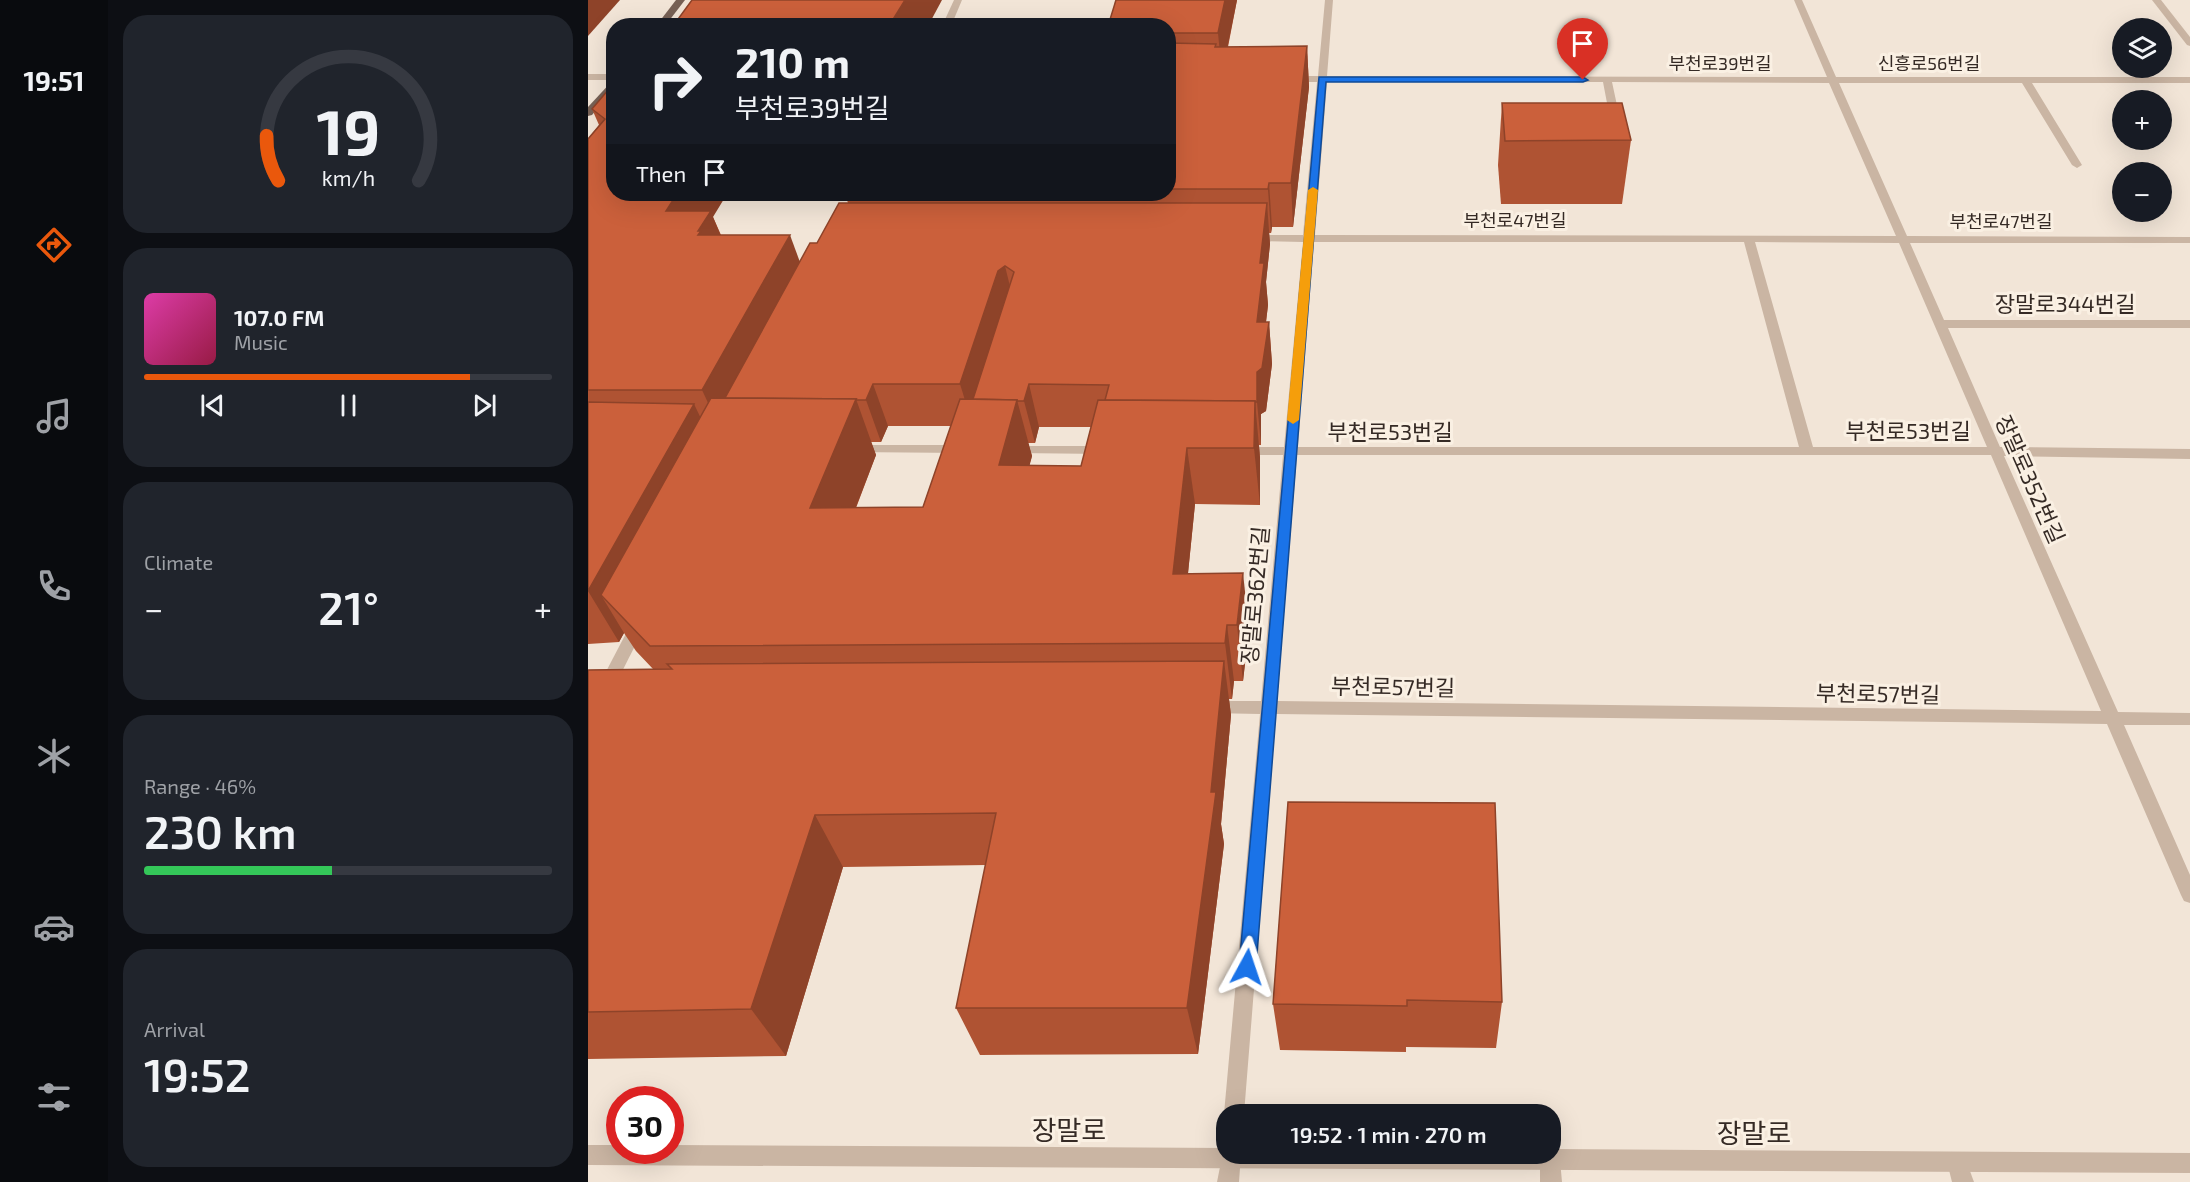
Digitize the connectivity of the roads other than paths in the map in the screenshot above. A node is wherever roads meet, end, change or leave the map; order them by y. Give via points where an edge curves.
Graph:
1 (681, 0) edge
2 (958, 0) edge
3 (1119, 0) edge
4 (1329, 0) edge
5 (1798, 0) edge
6 (2156, 0) edge
7 (666, 18) edge
8 (950, 18) edge
9 (1117, 18) edge
10 (2190, 43) edge
11 (606, 76) edge
12 (588, 77) edge
13 (1275, 79) edge
14 (1322, 79) junction
15 (1607, 80) junction
16 (1833, 80) junction
17 (2025, 80) junction
18 (2190, 80) edge
19 (606, 92) edge
20 (588, 113) edge
21 (1618, 132) edge
22 (2077, 165) dead end
23 (1236, 238) edge
24 (1748, 238) junction
25 (1902, 238) junction
26 (1308, 239) junction
27 (2190, 240) edge
28 (1940, 324) junction
29 (2190, 324) edge
30 (846, 449) edge
31 (974, 449) edge
32 (998, 450) edge
33 (1115, 450) edge
34 (1220, 451) edge
35 (1806, 451) junction
36 (1996, 451) junction
37 (1290, 452) junction
38 (2190, 454) edge
39 (643, 615) edge
40 (1198, 707) edge
41 (1269, 707) junction
42 (618, 710) edge
43 (591, 716) edge
44 (2113, 718) junction
45 (2190, 719) edge
46 (2190, 895) edge
47 (1235, 1104) edge
48 (588, 1155) edge
49 (1216, 1156) edge
50 (1561, 1160) edge
51 (2190, 1163) edge
52 (1230, 1164) edge
53 (1550, 1164) edge
54 (1960, 1172) edge
55 (1228, 1182) edge
56 (1551, 1182) edge

1 - 7 main road
2 - 8 street
3 - 9 street
4 - 14 street, 장말로362번길
5 - 16 street, 장말로352번길
6 - 10 street
11 - 12 street
13 - 14 street, 부천로39번길
14 - 15 street, 부천로39번길
14 - 26 street, 장말로362번길
15 - 16 street, 부천로39번길
15 - 21 street
16 - 17 street, 신흥로56번길
16 - 25 street, 장말로352번길
17 - 18 street, 신흥로56번길
17 - 22 street
19 - 20 main road
23 - 26 street, 부천로47번길
24 - 25 street, 부천로47번길
24 - 26 street, 부천로47번길
24 - 35 street
25 - 27 street, 부천로47번길
25 - 28 street, 장말로352번길
26 - 37 street, 장말로362번길
28 - 29 street, 장말로344번길
28 - 36 street, 장말로352번길
30 - 31 street
32 - 33 street
34 - 37 street, 부천로53번길
35 - 36 street, 부천로53번길
35 - 37 street, 부천로53번길
36 - 38 street, 부천로53번길
36 - 44 street, 장말로352번길
37 - 41 street, 장말로362번길
39 - 43 street
40 - 41 street, 부천로57번길
41 - 44 street, 부천로57번길
41 - 47 street, 장말로362번길
42 - 43 street
44 - 45 street, 부천로57번길
44 - 46 street, 장말로352번길
48 - 49 street, 장말로
50 - 54 street, 장말로
51 - 54 street, 장말로
52 - 55 street
53 - 56 street

